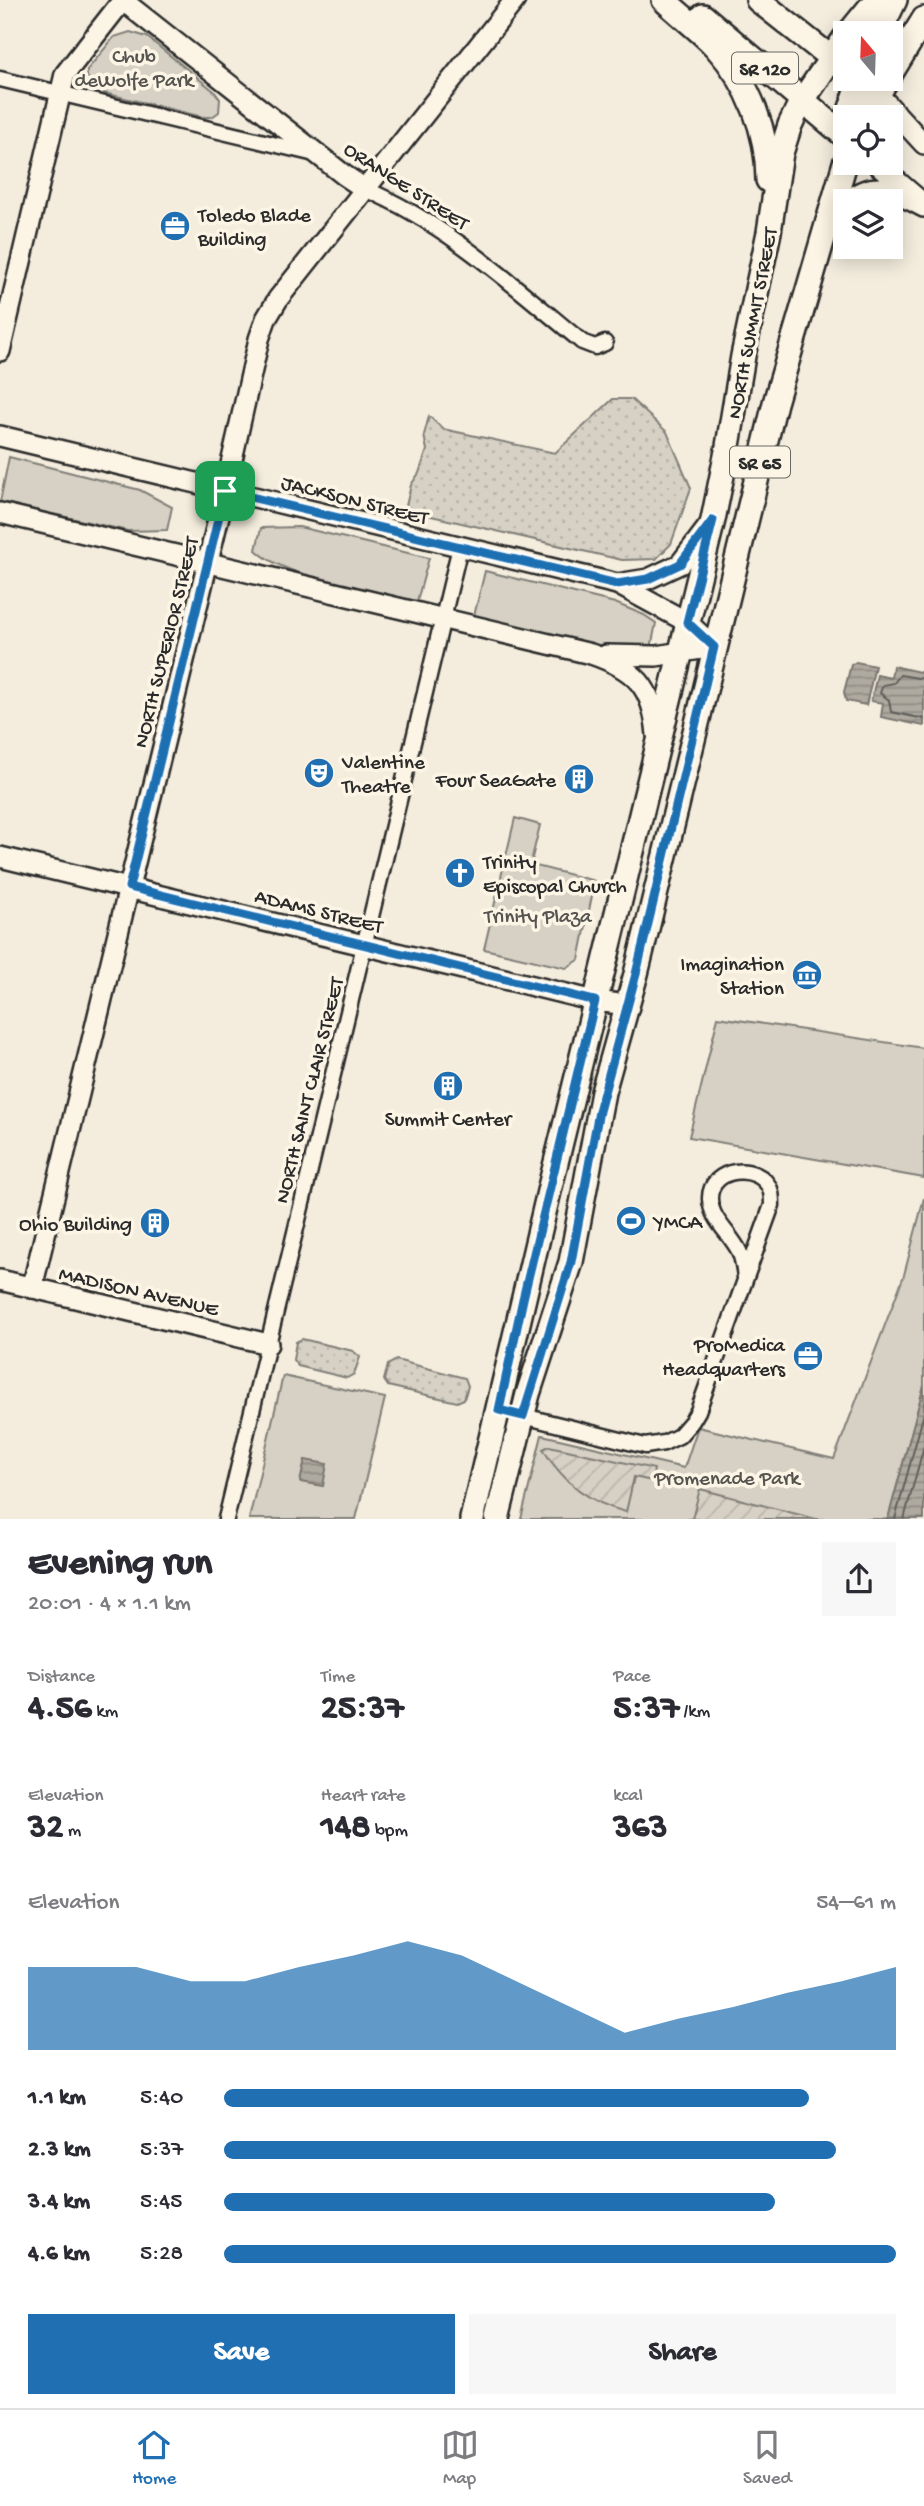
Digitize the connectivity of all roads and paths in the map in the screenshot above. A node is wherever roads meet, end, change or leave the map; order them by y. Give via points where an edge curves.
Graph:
1 (122, 0) edge
2 (515, 0) edge
3 (664, 0) edge
4 (684, 0) edge
5 (758, 0) edge
6 (876, 0) edge
7 (895, 0) edge
8 (924, 19) edge
9 (859, 21) edge
10 (885, 21) edge
11 (903, 53) edge
12 (833, 57) edge
13 (0, 79) edge
14 (833, 88) edge
15 (873, 91) edge
16 (60, 94) junction
17 (802, 100) junction
18 (833, 126) edge
19 (924, 144) edge
20 (320, 155) junction
21 (841, 175) edge
22 (890, 175) edge
23 (365, 189) junction
24 (903, 194) edge
25 (924, 204) edge
26 (769, 232) junction
27 (833, 240) edge
28 (811, 278) junction
29 (605, 343) dead end
30 (0, 351) edge
31 (0, 436) edge
32 (225, 491) junction
33 (0, 513) edge
34 (713, 520) junction
35 (460, 547) junction
36 (208, 563) junction
37 (617, 584) junction
38 (443, 619) junction
39 (687, 622) junction
40 (714, 647) junction
41 (680, 652) junction
42 (591, 654) junction
43 (658, 743) junction
44 (0, 857) edge
45 (129, 887) junction
46 (364, 945) junction
47 (595, 1001) junction
48 (628, 1005) junction
49 (550, 1187) junction
50 (584, 1189) junction
51 (745, 1278) junction
52 (0, 1280) edge
53 (32, 1288) junction
54 (519, 1317) junction
55 (550, 1324) junction
56 (268, 1344) junction
57 (499, 1410) junction
58 (523, 1416) junction
59 (226, 1519) edge
60 (472, 1519) edge
61 (497, 1519) edge

1 - 16 street via 70,65
1 - 20 street, ORANGE STREET
2 - 23 street, NORTH SUPERIOR STREET
3 - 26 main road via 715,47 739,78 756,112 768,169
4 - 17 main road, SR 120
5 - 12 main road, SR 120
6 - 9 main road
7 - 10 main road
8 - 11 main road
13 - 16 street
14 - 17 main road, NORTH SUMMIT STREET / SR 65
15 - 19 street
16 - 20 street
16 - 30 street
17 - 18 main road, SR 120
17 - 26 main road, NORTH SUMMIT STREET / SR 65 via 781,153
20 - 23 street, ORANGE STREET
21 - 28 main road, NORTH SUMMIT STREET / SR 65
22 - 25 street
23 - 29 street, ORANGE STREET via 441,232 582,342 595,347
23 - 32 street, NORTH SUPERIOR STREET via 266,319
24 - 25 main road
26 - 34 main road, NORTH SUMMIT STREET / SR 65
27 - 28 main road
28 - 40 main road, NORTH SUMMIT STREET / SR 65
31 - 32 street, JACKSON STREET
32 - 35 street, JACKSON STREET
32 - 36 street, NORTH SUPERIOR STREET
33 - 36 street
34 - 37 street, JACKSON STREET via 680,564 648,579
34 - 39 main road, NORTH SUMMIT STREET / SR 65
35 - 37 street, JACKSON STREET
35 - 38 street, NORTH SAINT CLAIR STREET
36 - 38 street
36 - 45 street, NORTH SUPERIOR STREET
37 - 39 street, JACKSON STREET
38 - 42 street
38 - 46 street, NORTH SAINT CLAIR STREET
39 - 40 street, JACKSON STREET
39 - 41 main road, NORTH SUMMIT STREET / SR 65
40 - 41 street
40 - 48 main road, NORTH SUMMIT STREET / SR 65
41 - 42 street
41 - 43 main road, NORTH SUMMIT STREET / SR 65
42 - 43 street via 628,669 640,684 656,714
43 - 47 main road, NORTH SUMMIT STREET / SR 65
44 - 45 street, ADAMS STREET
45 - 46 street, ADAMS STREET
45 - 53 street, NORTH SUPERIOR STREET
46 - 47 street, ADAMS STREET
46 - 56 street, NORTH SAINT CLAIR STREET
47 - 48 street, ADAMS STREET
47 - 49 main road, NORTH SUMMIT STREET / SR 65
48 - 50 main road, NORTH SUMMIT STREET / SR 65 via 603,1092
49 - 50 main road via 569,1178
49 - 54 main road, NORTH SUMMIT STREET / SR 65
50 - 55 main road, NORTH SUMMIT STREET / SR 65 via 571,1262
51 - 51 street via 772,1205 765,1181 742,1171 716,1180 710,1198 717,1221 740,1254
51 - 58 street via 698,1411 685,1430 670,1440 645,1446
52 - 53 street, MADISON AVENUE
53 - 56 street, MADISON AVENUE
54 - 55 main road via 531,1328
54 - 57 main road, NORTH SUMMIT STREET / SR 65
55 - 58 main road, NORTH SUMMIT STREET / SR 65
56 - 59 street, NORTH SAINT CLAIR STREET
57 - 58 street
57 - 60 main road, NORTH SUMMIT STREET / SR 65
58 - 61 main road, NORTH SUMMIT STREET / SR 65

